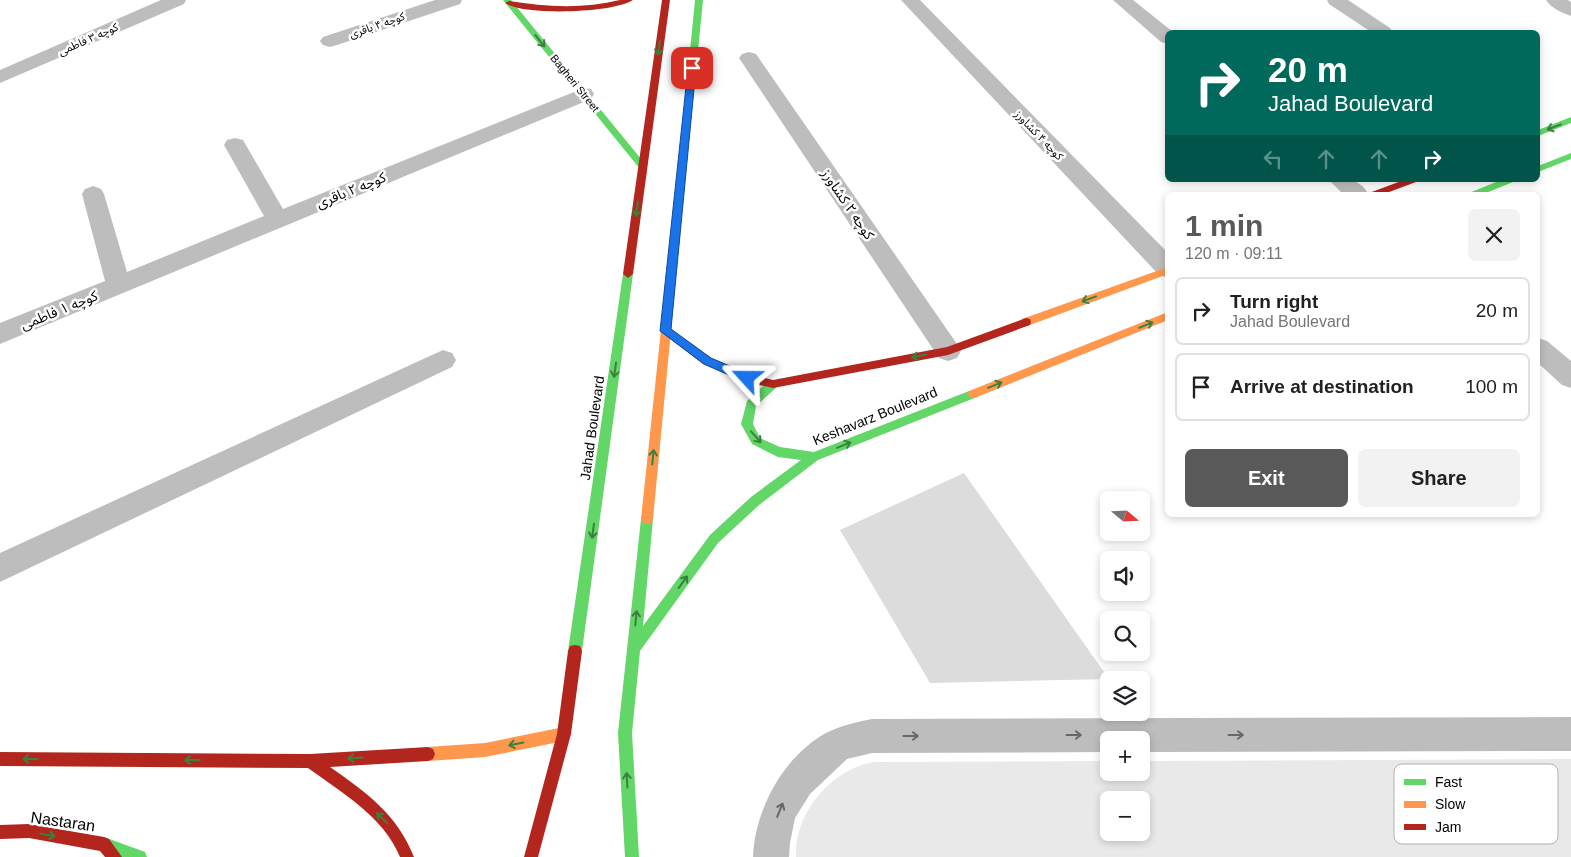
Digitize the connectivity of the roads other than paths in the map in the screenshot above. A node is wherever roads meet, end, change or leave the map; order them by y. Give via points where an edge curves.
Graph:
1 (176, 0) edge
2 (453, 0) edge
3 (629, 0) edge
4 (666, 0) edge
5 (699, 0) edge
6 (910, 0) edge
7 (1122, 0) edge
8 (1336, 0) edge
9 (1555, 0) edge
10 (508, 1) edge
11 (1571, 10) edge
12 (1380, 30) edge
13 (1165, 36) edge
14 (330, 41) dead end
15 (749, 58) dead end
16 (0, 78) edge
17 (584, 94) junction
18 (1571, 120) edge
19 (1540, 132) edge
20 (236, 145) dead end
21 (1568, 160) edge
22 (643, 167) junction
23 (1540, 168) edge
24 (1342, 182) edge
25 (1408, 182) edge
26 (1476, 182) edge
27 (1505, 182) edge
28 (1486, 189) junction
29 (1354, 192) edge
30 (1380, 192) edge
31 (1479, 192) edge
32 (93, 194) dead end
33 (278, 220) junction
34 (1165, 267) edge
35 (1165, 271) edge
36 (119, 286) junction
37 (1165, 317) edge
38 (665, 331) junction
39 (0, 334) edge
40 (1540, 350) edge
41 (948, 351) junction
42 (443, 360) dead end
43 (1571, 377) edge
44 (773, 384) junction
45 (814, 457) junction
46 (0, 568) edge
47 (633, 650) junction
48 (564, 734) junction
49 (1571, 734) edge
50 (0, 759) edge
51 (310, 761) junction
52 (630, 829) junction
53 (0, 832) edge
54 (104, 844) junction
55 (644, 850) dead end
56 (115, 857) edge
57 (140, 857) edge
58 (408, 857) edge
59 (530, 857) edge
60 (632, 857) edge
61 (771, 857) edge

1 - 16 street, کوچه ۳ فاطمی
2 - 14 street, کوچه ۴ باقری
3 - 10 street via 576,11 541,10
4 -> 22 street, Jahad Boulevard
5 - 38 street
6 - 34 street, کوچه ۴ کشاورز
7 - 13 street
8 - 12 street
9 - 11 street
10 -> 17 street, Bagheri Street
15 - 41 street, کوچه ۲ کشاورز
17 - 22 street, Bagheri Street
17 - 33 street, کوچه ۲ باقری
18 -> 19 street
20 - 33 street
21 - 23 street
22 -> 48 street, Jahad Boulevard
24 - 29 street
25 - 30 street
26 - 28 street
27 - 28 street
28 - 31 street
32 - 36 street
33 - 36 street, کوچه ۲ باقری
35 -> 41 street
36 - 39 street, کوچه ۱ فاطمی
45 -> 37 street, Keshavarz Boulevard
38 - 44 street via 707,361 747,378
47 -> 38 street
40 - 43 street
41 -> 44 street
42 - 46 street
44 -> 45 street via 751,404 746,424 756,441 778,452
47 -> 45 street, Keshavarz Boulevard via 714,539 755,501
52 -> 47 street via 624,733
48 -> 51 street via 485,750
48 - 59 street, Jahad Boulevard
61 -> 49 street via 777,817 795,784 837,746 872,736
51 -> 50 street
58 -> 51 street via 408,849 383,818
52 - 55 street
52 - 60 street
53 -> 54 street, Nastaran via 28,831
54 - 56 street, Nastaran
54 - 57 street

